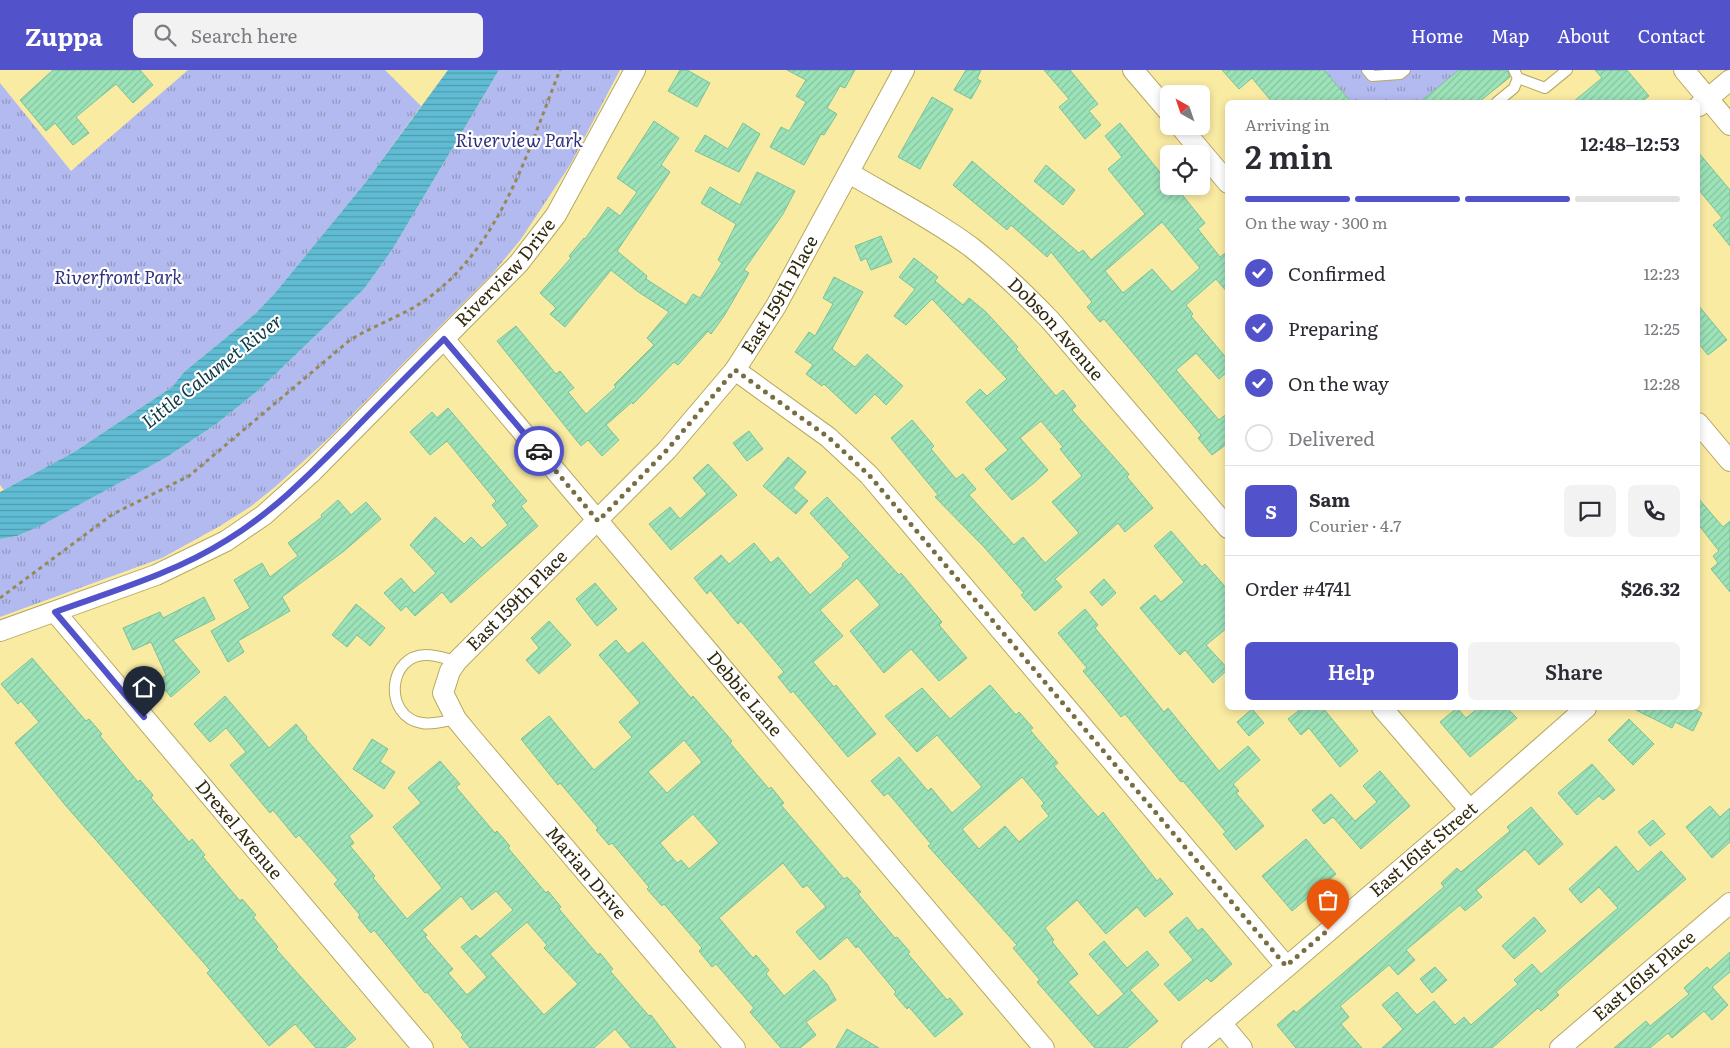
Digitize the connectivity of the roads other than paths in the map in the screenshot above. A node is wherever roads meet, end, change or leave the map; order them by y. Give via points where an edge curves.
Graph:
1 (636, 70) edge
2 (904, 70) edge
3 (1133, 70) edge
4 (1367, 70) edge
5 (1405, 70) edge
6 (1567, 70) edge
7 (1684, 70) edge
8 (1516, 74) edge
9 (1730, 80) edge
10 (1499, 100) edge
11 (1160, 102) edge
12 (1703, 103) edge
13 (1730, 125) edge
14 (1188, 135) edge
15 (849, 173) junction
16 (1225, 179) edge
17 (444, 339) junction
18 (735, 370) junction
19 (1700, 425) edge
20 (1730, 462) edge
21 (598, 521) junction
22 (1225, 524) edge
23 (55, 612) junction
24 (0, 631) edge
25 (457, 661) junction
26 (443, 693) joint
27 (1384, 710) edge
28 (1584, 710) edge
29 (456, 719) junction
30 (1470, 810) junction
31 (1730, 903) edge
32 (1286, 966) junction
33 (1221, 1023) junction
34 (423, 1048) edge
35 (735, 1048) edge
36 (1044, 1048) edge
37 (1192, 1048) edge
38 (1242, 1048) edge
39 (1560, 1048) edge

1 - 17 street, Riverview Drive via 556,215 519,263
2 - 15 street, East 159th Place
3 - 11 street
4 - 5 lane via 1372,76 1400,74
6 - 8 lane via 1545,88
7 - 12 street
8 - 10 lane via 1514,88
9 - 12 street
12 - 13 street
14 - 16 street
15 - 18 street, East 159th Place via 776,306
15 - 22 street, Dobson Avenue via 939,225 1022,292 1050,320
17 - 21 street, Debbie Lane
17 - 23 street, Riverview Drive via 312,472 264,515 197,557
18 - 21 street, East 159th Place via 667,450
18 - 32 street via 828,437 869,475
19 - 20 street
21 - 25 street, East 159th Place
21 - 36 street, Debbie Lane
23 - 24 street, Riverview Drive
23 - 34 street, Drexel Avenue
25 - 26 street, East 159th Place
25 - 29 lane via 426,655 414,658 404,665 393,685 399,708 408,717 431,724
26 - 29 street, Marian Drive
27 - 30 street
28 - 30 street, East 161st Street
29 - 35 street, Marian Drive
30 - 32 street, East 161st Street
31 - 39 street, East 161st Place
32 - 33 street, East 161st Street
33 - 37 street, East 161st Street
33 - 38 street

